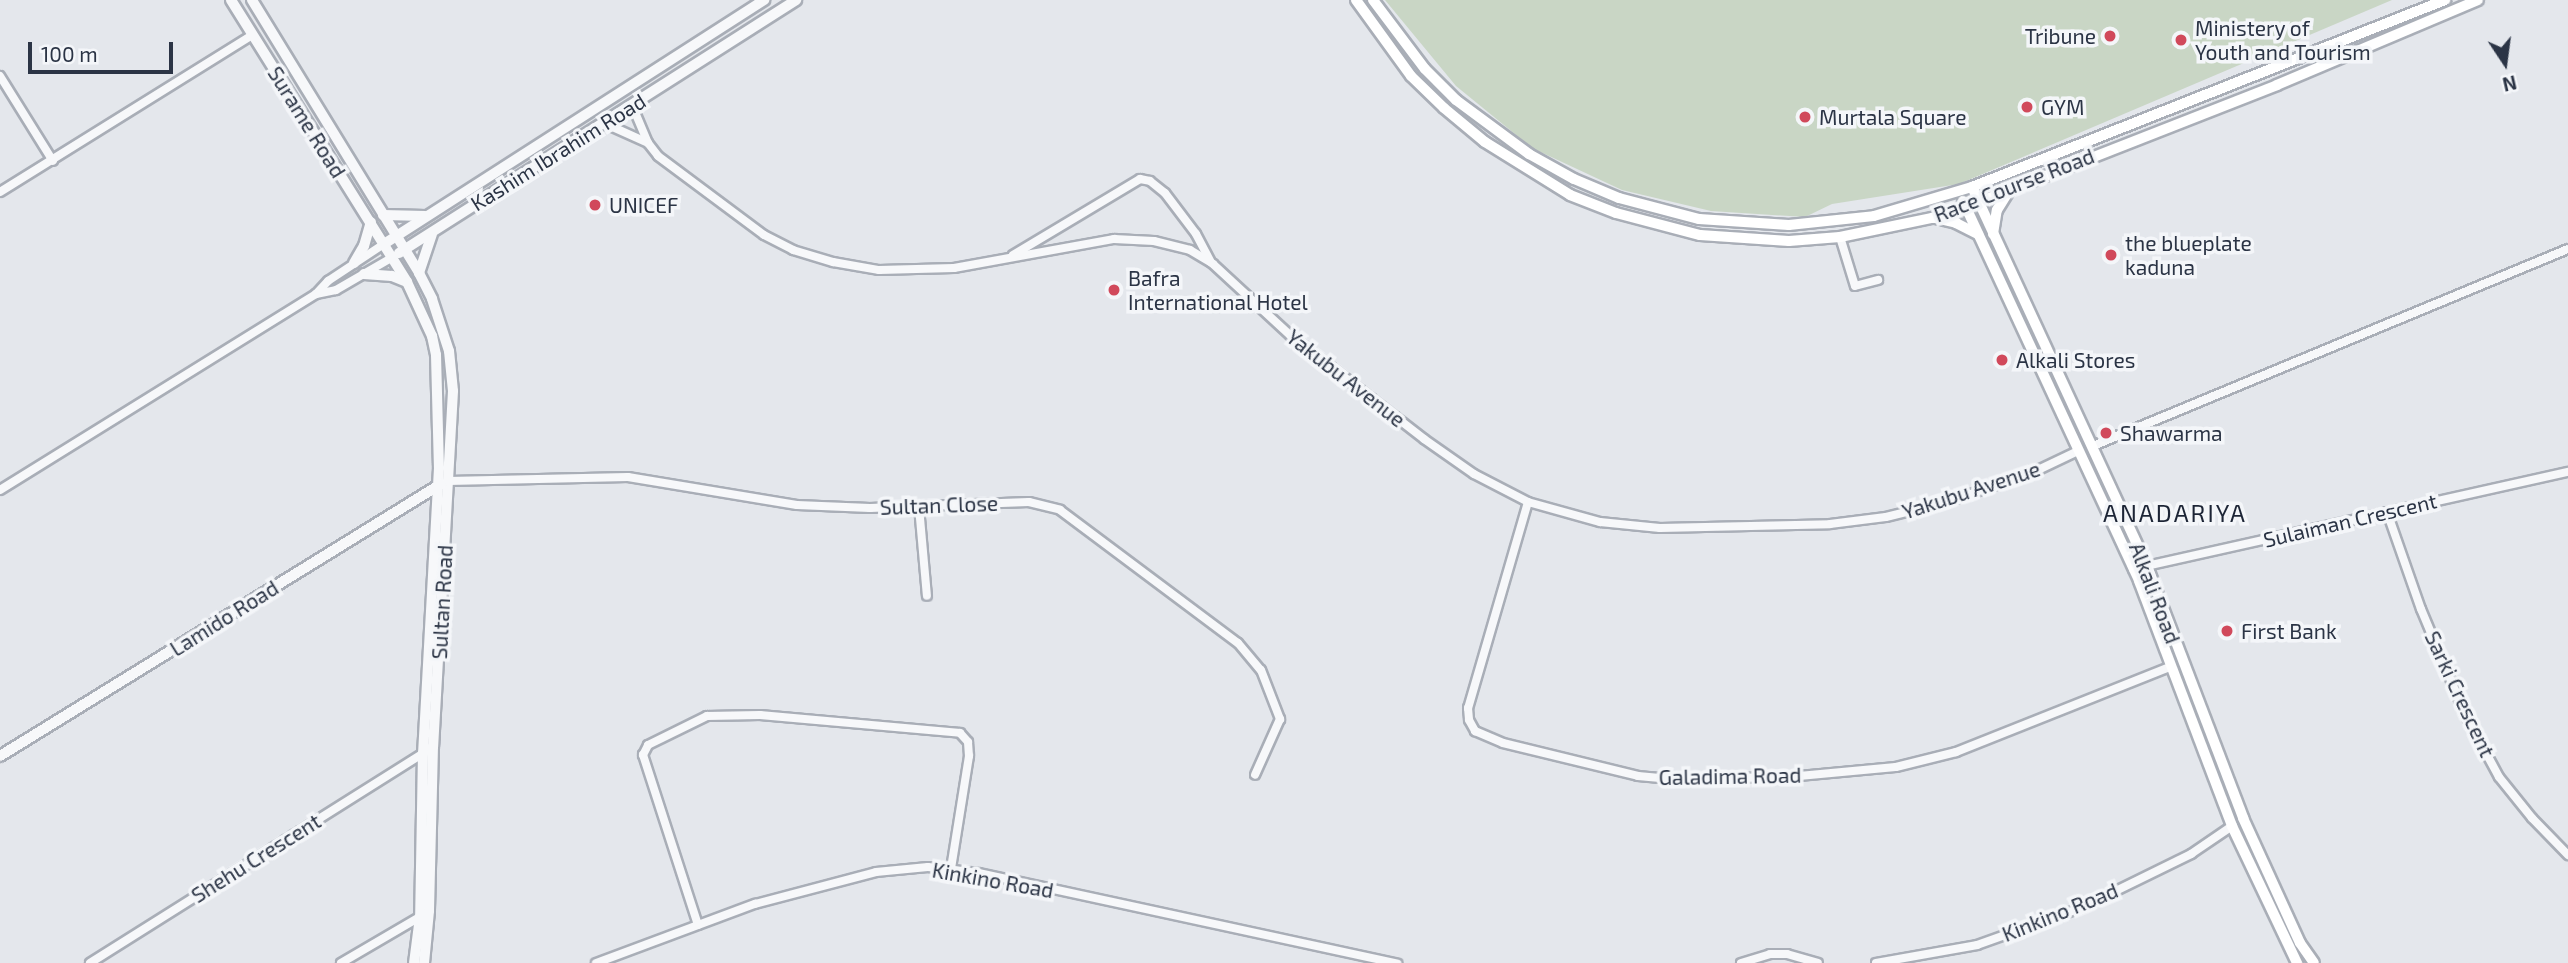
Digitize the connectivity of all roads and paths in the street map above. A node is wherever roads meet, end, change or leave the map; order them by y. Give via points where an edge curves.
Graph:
1 (231, 0) edge
2 (252, 0) edge
3 (764, 0) edge
4 (1356, 0) edge
5 (1373, 0) edge
6 (2445, 0) edge
7 (2478, 0) edge
8 (789, 2) edge
9 (252, 35) junction
10 (0, 76) edge
11 (632, 105) junction
12 (606, 124) junction
13 (648, 144) junction
14 (53, 161) junction
15 (1972, 187) junction
16 (2010, 189) junction
17 (0, 192) edge
18 (1959, 192) junction
19 (1979, 202) junction
20 (1966, 207) junction
21 (383, 215) junction
22 (429, 216) junction
23 (1932, 218) junction
24 (370, 222) junction
25 (433, 232) junction
26 (1978, 234) junction
27 (1993, 234) junction
28 (396, 236) junction
29 (1840, 237) junction
30 (384, 244) junction
31 (2568, 249) edge
32 (404, 250) junction
33 (1010, 256) junction
34 (393, 257) junction
35 (354, 263) junction
36 (1213, 264) junction
37 (419, 273) junction
38 (364, 274) junction
39 (1878, 281) dead end
40 (407, 282) junction
41 (316, 294) junction
42 (2092, 446) junction
43 (2078, 451) junction
44 (2568, 472) edge
45 (443, 483) junction
46 (0, 490) edge
47 (1528, 502) junction
48 (919, 507) junction
49 (2387, 512) junction
50 (2147, 566) junction
51 (2133, 569) junction
52 (927, 596) dead end
53 (2170, 667) junction
54 (423, 753) junction
55 (0, 756) edge
56 (1255, 775) dead end
57 (2232, 826) junction
58 (2568, 855) edge
59 (951, 868) junction
60 (424, 914) junction
61 (698, 925) junction
62 (90, 963) edge
63 (341, 963) edge
64 (414, 963) edge
65 (424, 963) edge
66 (596, 963) edge
67 (1396, 963) edge
68 (1741, 963) edge
69 (1818, 963) edge
70 (1875, 963) edge
71 (2298, 963) edge
72 (2314, 963) edge

1 - 9 street, Surame Road
2 - 21 street, Surame Road
3 - 22 street, Kashim Ibrahim Road
4 - 29 main road, Race Course Road via 1411,76 1444,108 1494,149 1570,195 1616,214 1700,234 1789,241
5 - 18 main road, Race Course Road via 1425,69 1455,100 1529,155 1619,198 1699,219 1789,225 1874,216
6 - 15 main road, Race Course Road
7 - 16 main road, Race Course Road via 2277,85
8 - 11 street, Kashim Ibrahim Road
9 - 14 street
9 - 24 street, Surame Road
10 - 14 street
11 - 12 street, Kashim Ibrahim Road
11 - 13 street, Yakubu Avenue
12 - 13 street, Yakubu Avenue
12 - 25 street, Kashim Ibrahim Road
13 - 33 street, Yakubu Avenue via 764,235 820,258 878,270 918,270
14 - 17 street
15 - 18 main road, Race Course Road
15 - 19 main road, Alkali Road
16 - 19 main road, Race Course Road
16 - 27 main road via 1997,210
18 - 20 main road, Alkali Road
19 - 20 main road, Race Course Road
19 - 27 main road, Alkali Road
20 - 23 main road, Race Course Road
20 - 26 main road, Alkali Road
21 - 22 street
21 - 28 street, Surame Road
22 - 28 street, Kashim Ibrahim Road
23 - 26 main road
23 - 29 main road, Race Course Road
24 - 30 street, Surame Road
24 - 35 street via 365,246
25 - 32 street, Kashim Ibrahim Road
25 - 37 street
26 - 43 main road, Alkali Road
27 - 42 main road, Alkali Road
28 - 30 street, Kashim Ibrahim Road
28 - 32 street, Surame Road
29 - 39 street via 1855,286
30 - 34 street, Surame Road
30 - 35 street, Kashim Ibrahim Road
31 - 42 street
32 - 34 street, Kashim Ibrahim Road
32 - 37 street, Sultan Road
33 - 36 street, Yakubu Avenue via 1115,239 1154,241 1190,250
33 - 36 street via 1140,179 1165,193
34 - 38 street, Kashim Ibrahim Road
34 - 40 street, Sultan Road
35 - 41 street, Kashim Ibrahim Road
36 - 47 street, Yakubu Avenue via 1290,335 1424,439 1474,474
37 - 45 street, Sultan Road via 449,351 453,391
38 - 40 street
38 - 41 street, Kashim Ibrahim Road via 336,290
40 - 45 street, Sultan Road via 436,355
41 - 46 street, Kashim Ibrahim Road
42 - 50 main road, Alkali Road
43 - 47 street, Yakubu Avenue via 2034,472 1947,502 1830,524 1660,528 1600,522
43 - 51 main road, Alkali Road
44 - 49 street, Sulaiman Crescent
45 - 48 street, Sultan Close via 628,477 797,505
45 - 54 street, Sultan Road
45 - 55 street, Lamido Road
45 - 60 street, Sultan Road
47 - 53 street, Galadima Road via 1468,708 1475,731 1503,743 1638,776 1682,780 1896,767 1956,752
48 - 52 street
48 - 56 street, Sultan Close via 1029,502 1060,510 1238,643 1261,670 1280,715
49 - 50 street, Sulaiman Crescent
49 - 58 street, Sarki Crescent via 2464,712 2499,777
50 - 51 street, Sulaiman Crescent
50 - 72 main road, Alkali Road via 2243,818 2300,943
51 - 53 main road, Alkali Road
53 - 57 main road, Alkali Road
54 - 60 street, Sultan Road
54 - 62 street, Shehu Crescent
57 - 70 street, Kinkino Road via 2191,854 2081,908 1977,945
57 - 71 main road, Alkali Road
59 - 61 street, Kinkino Road via 876,872 755,904
59 - 61 street via 969,757 968,742 960,733 760,715 707,716 648,745 643,755
59 - 67 street, Kinkino Road
60 - 63 street
60 - 64 street, Sultan Road
60 - 65 street, Sultan Road
61 - 66 street, Kinkino Road
68 - 69 street via 1787,954

